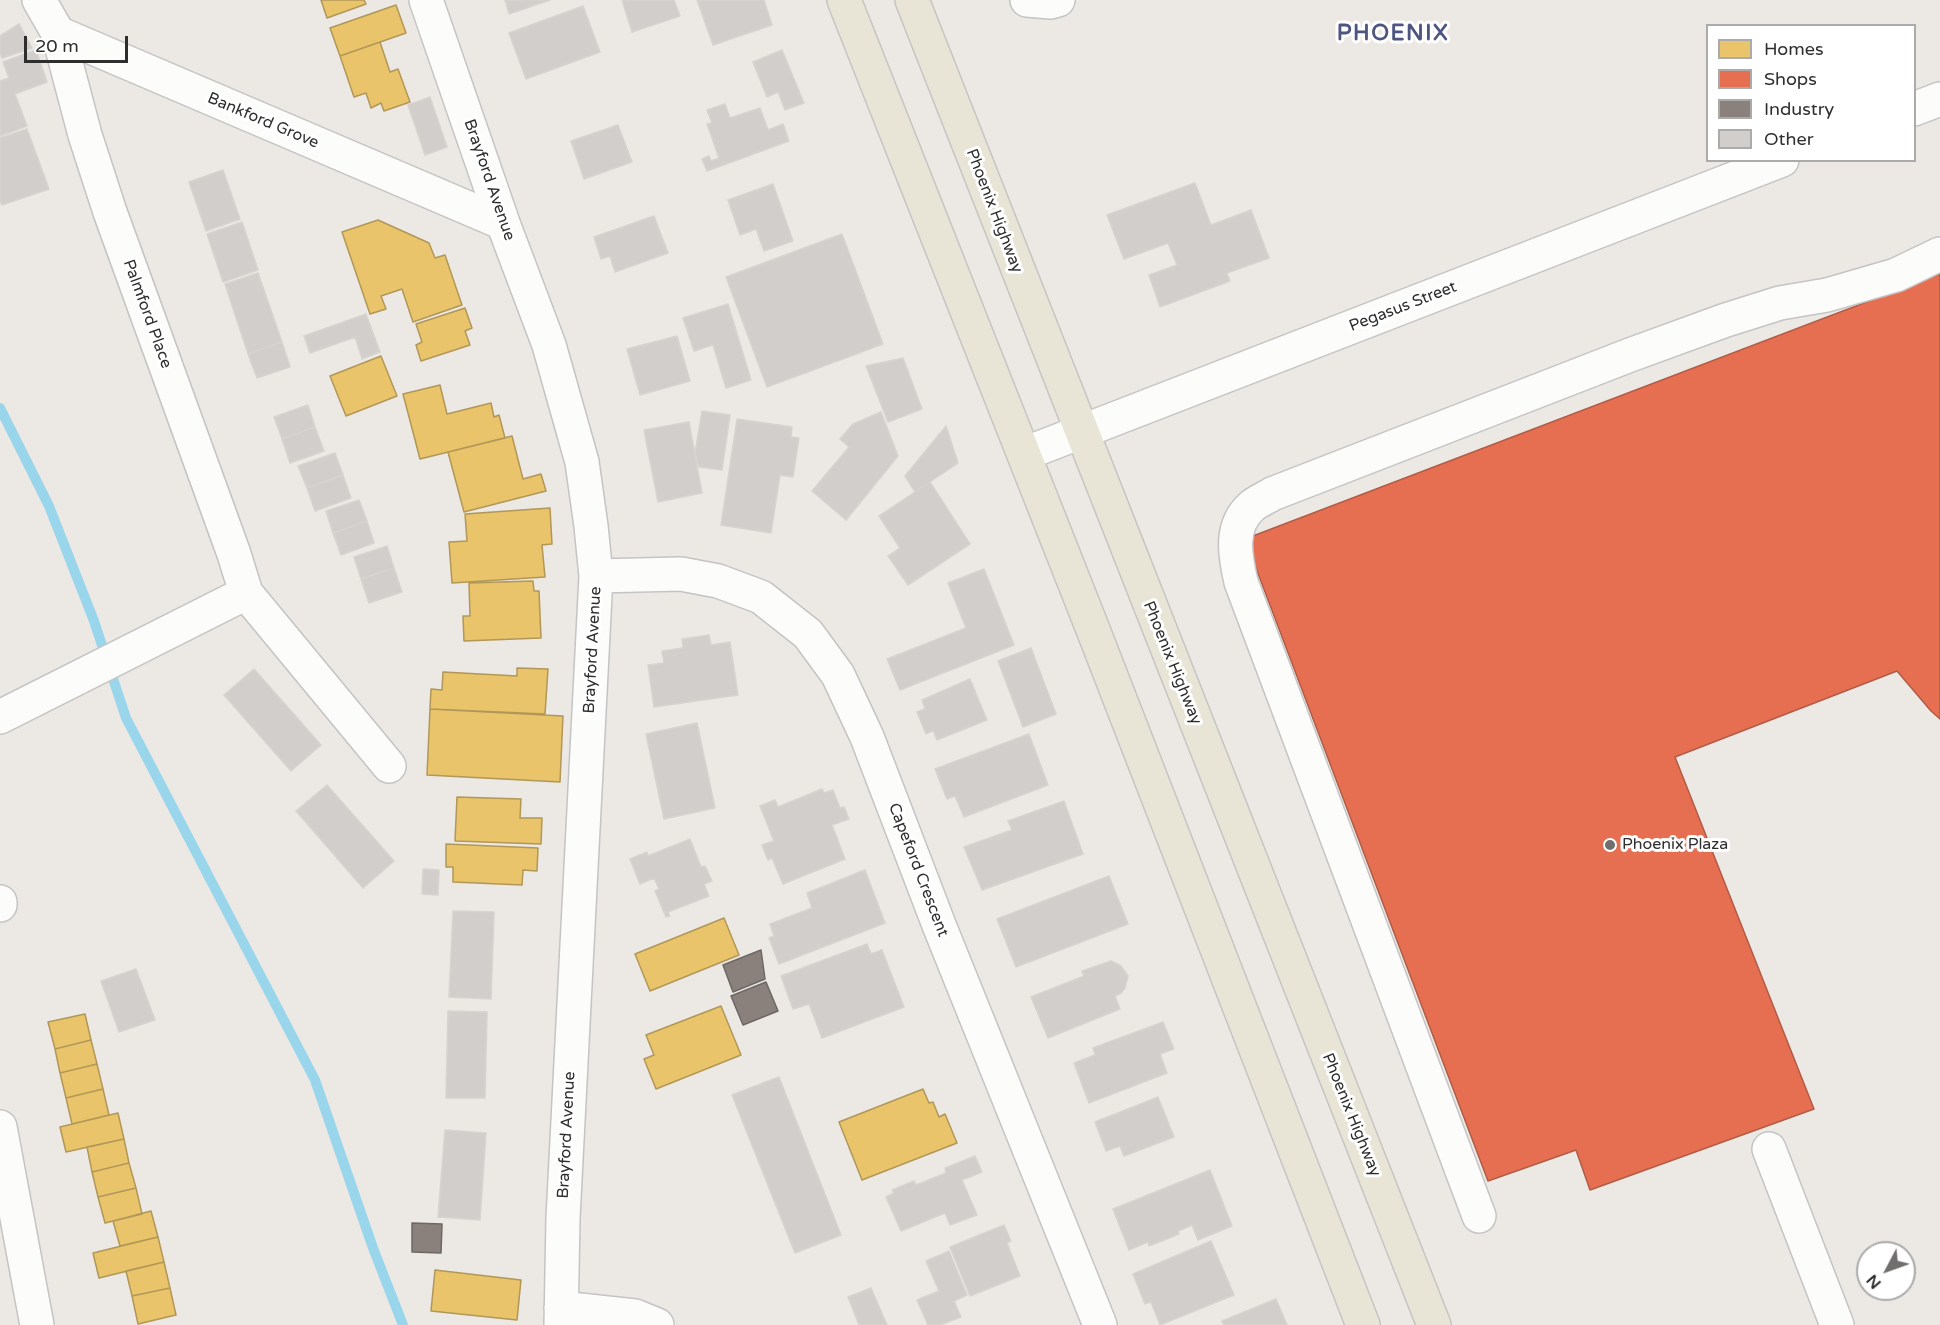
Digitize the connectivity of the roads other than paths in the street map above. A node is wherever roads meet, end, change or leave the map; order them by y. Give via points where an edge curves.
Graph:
1 (39, 0) edge
2 (426, 0) edge
3 (844, 0) edge
4 (912, 0) edge
5 (1027, 0) edge
6 (1058, 0) edge
7 (58, 33) junction
8 (1777, 162) edge
9 (503, 223) junction
10 (1940, 254) edge
11 (1081, 432) junction
12 (1024, 454) junction
13 (596, 576) junction
14 (246, 593) junction
15 (0, 717) edge
16 (389, 766) dead end
17 (0, 1127) edge
18 (1769, 1149) dead end
19 (1479, 1216) dead end
20 (561, 1317) edge
21 (37, 1325) edge
22 (657, 1325) edge
23 (1100, 1325) edge
24 (1363, 1325) edge
25 (1434, 1325) edge
26 (1837, 1325) edge

1 - 7 street
2 - 9 street, Brayford Avenue
3 - 12 main road
4 - 11 main road, Phoenix Highway
5 - 6 street
7 - 9 street, Bankford Grove
7 - 14 street, Palmford Place via 110,212
8 - 11 street, Pegasus Street
9 - 13 street, Brayford Avenue via 549,345 582,462
10 - 19 street via 1896,275 1827,295 1780,303 1630,355 1272,494 1252,506 1241,519 1234,554 1241,582
11 - 12 street, Pegasus Street
11 - 25 main road, Phoenix Highway
12 - 24 main road
13 - 20 street, Brayford Avenue
13 - 23 street, Capeford Crescent via 681,574 718,580 761,597 808,634 838,675 867,737
14 - 15 street
14 - 16 street, Palmford Place
17 - 21 street
18 - 26 street
20 - 22 street via 635,1316

